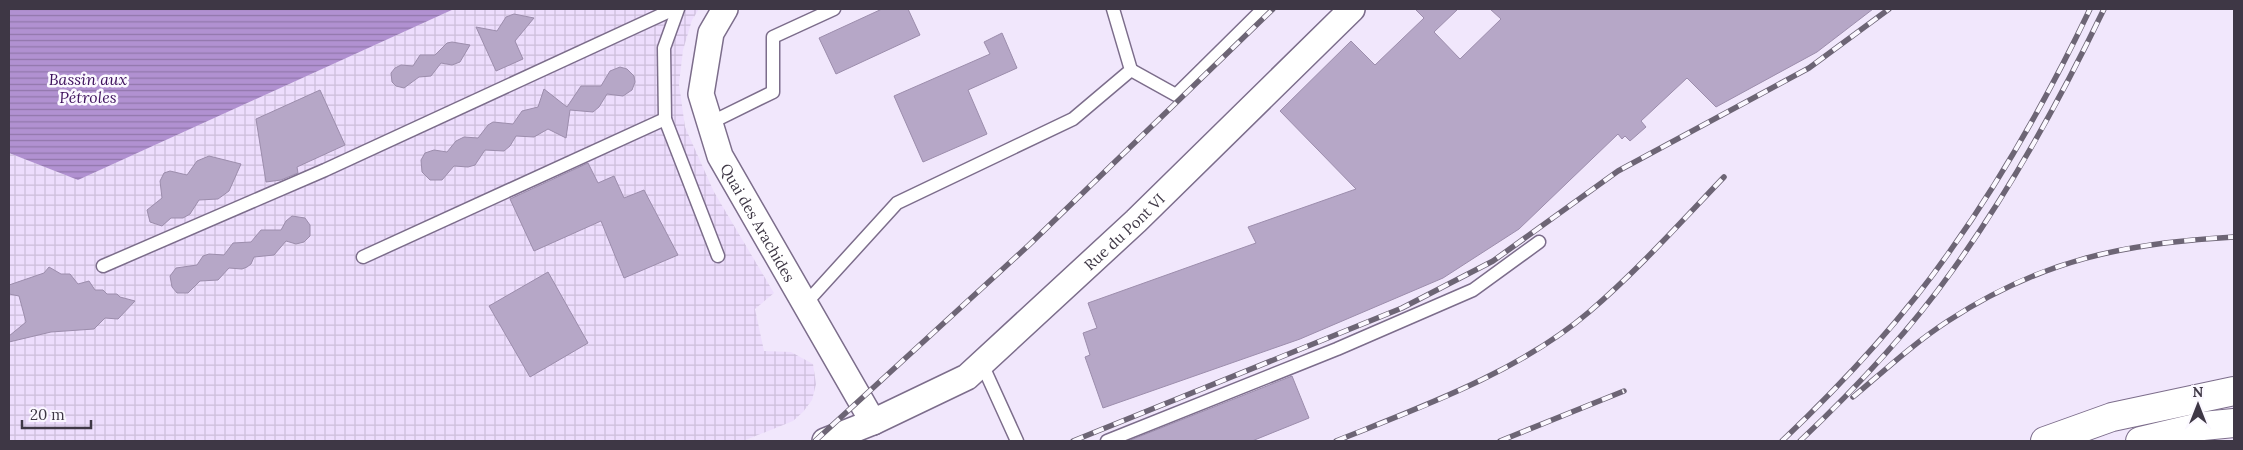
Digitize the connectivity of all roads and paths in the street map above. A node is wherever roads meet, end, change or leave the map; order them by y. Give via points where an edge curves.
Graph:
1 (676, 9) edge
2 (725, 9) edge
3 (834, 9) edge
4 (1113, 9) edge
5 (1263, 9) edge
6 (1346, 11) edge
7 (1131, 70) junction
8 (665, 119) junction
9 (710, 123) junction
10 (1539, 242) dead end
11 (718, 256) dead end
12 (362, 257) dead end
13 (103, 266) dead end
14 (806, 303) junction
15 (982, 364) junction
16 (2234, 392) edge
17 (873, 422) junction
18 (2234, 423) edge
19 (826, 441) edge
20 (1017, 441) edge
21 (1107, 441) edge
22 (2045, 441) edge
23 (2140, 441) edge

1 - 8 lane via 664,48
1 - 13 lane via 325,170
2 - 9 street, Quai des Arachides via 711,33 701,94
3 - 9 lane via 773,36 773,92
4 - 7 lane
5 - 7 lane via 1176,95
6 - 15 street, Rue du Pont VI via 1136,221
7 - 14 lane via 1073,119 897,203
8 - 11 lane
8 - 12 lane
9 - 14 street, Quai des Arachides via 720,156
10 - 21 lane via 1473,290 1338,349
14 - 17 street, Quai des Arachides
15 - 17 street, Rue du Pont VI via 967,377
15 - 20 lane
16 - 22 main road via 2112,417
17 - 19 street, Rue du Pont VI
18 - 23 main road via 2203,426

